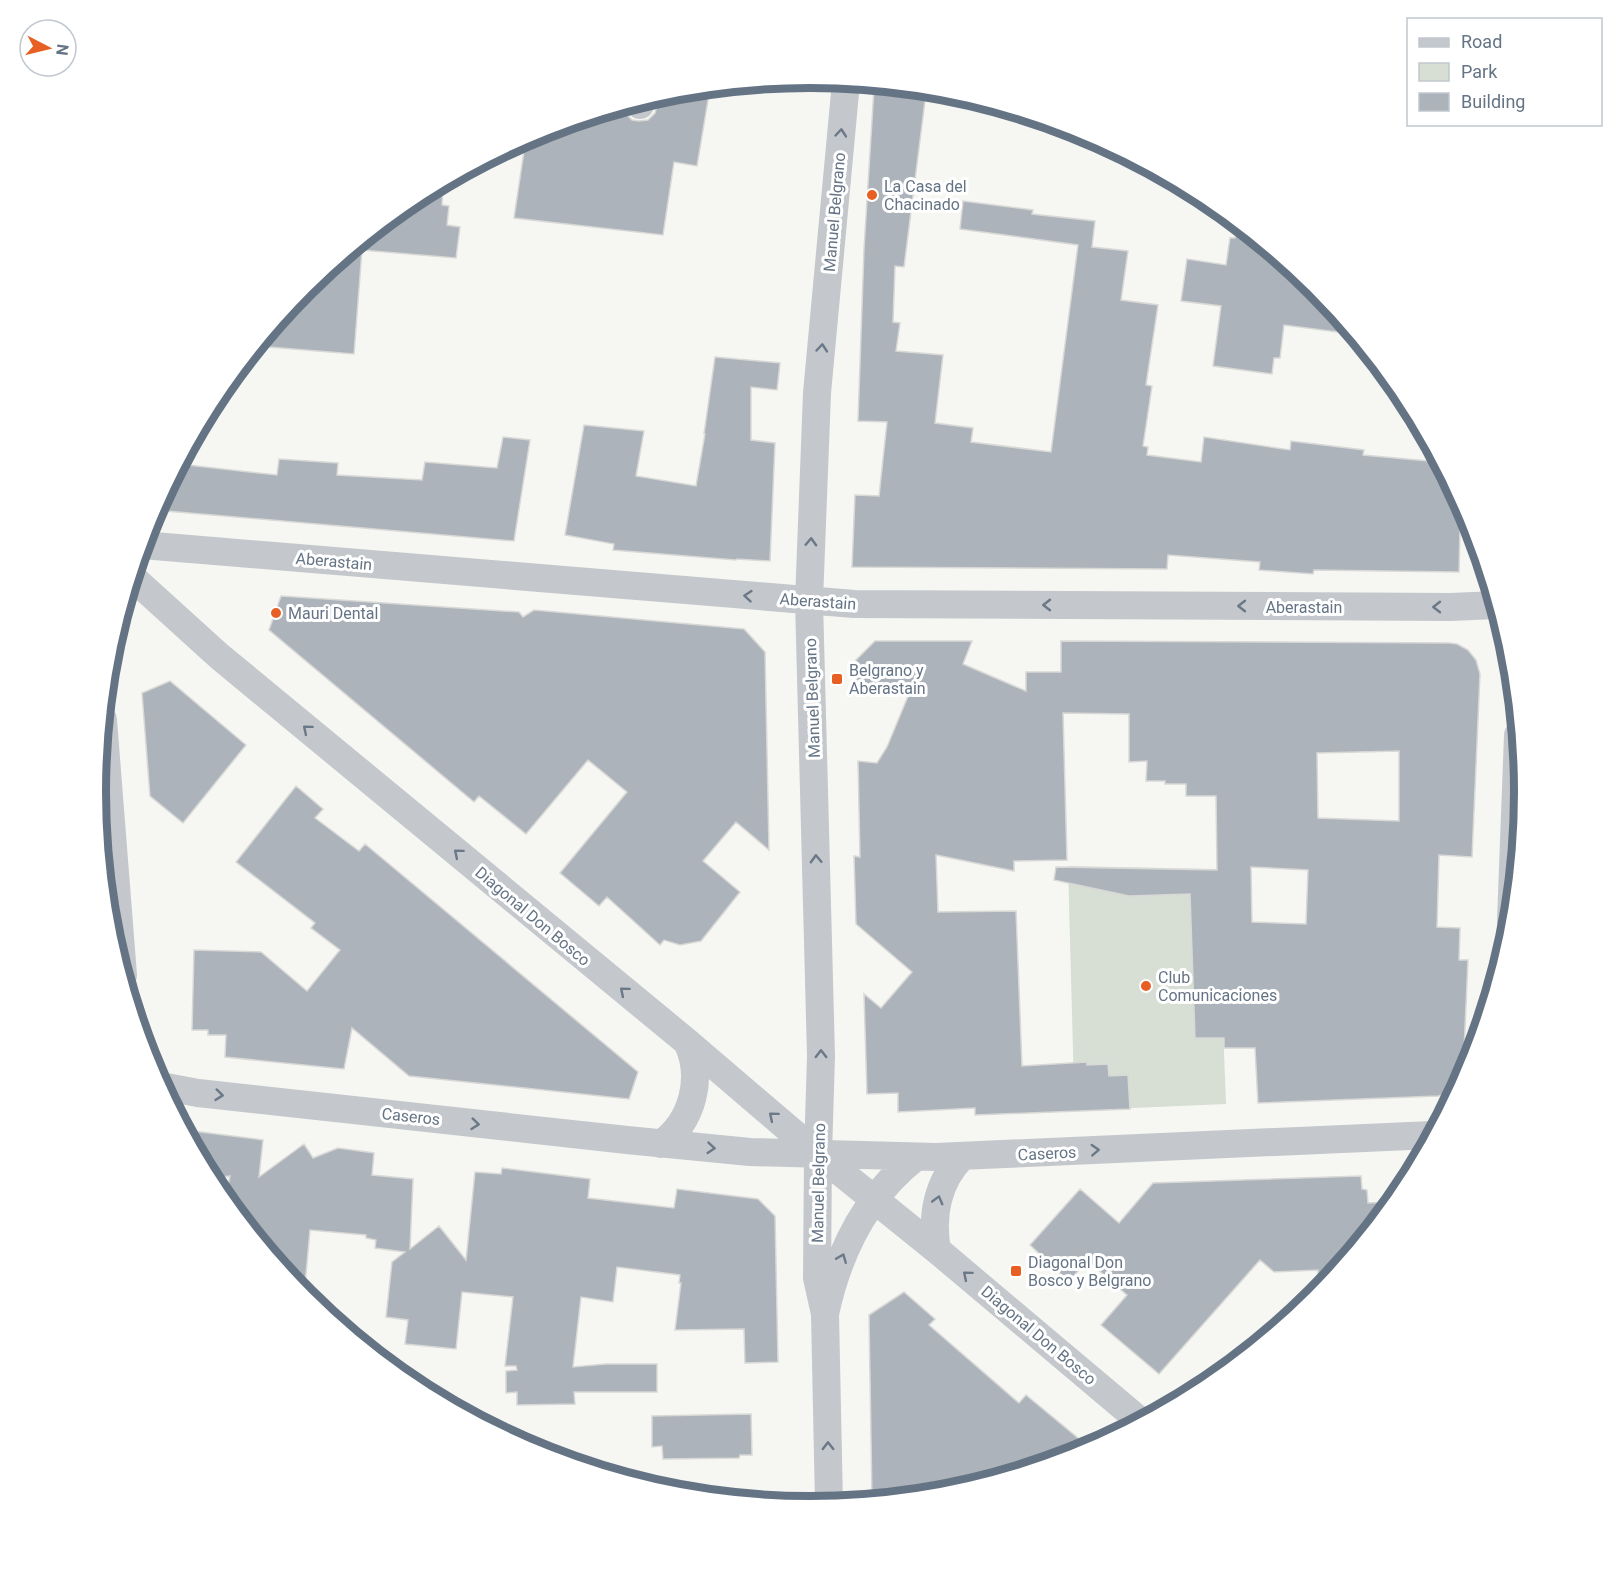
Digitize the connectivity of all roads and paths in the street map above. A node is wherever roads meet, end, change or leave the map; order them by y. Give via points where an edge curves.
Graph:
1 (845, 90) edge
2 (151, 547) edge
3 (138, 584) edge
4 (809, 601) junction
5 (1488, 605) edge
6 (107, 770) edge
7 (119, 921) edge
8 (687, 1042) junction
9 (172, 1088) edge
10 (1424, 1135) edge
11 (661, 1143) junction
12 (818, 1154) junction
13 (963, 1156) junction
14 (916, 1157) junction
15 (874, 1199) junction
16 (937, 1250) junction
17 (825, 1314) junction
18 (1134, 1416) edge
19 (829, 1495) edge

4 -> 1 street, Manuel Belgrano via 818,393
4 -> 2 street, Aberastain
8 -> 3 street, Diagonal Don Bosco via 219,656
5 -> 4 street, Aberastain
12 -> 4 street, Manuel Belgrano via 821,1056
6 - 7 street
8 - 11 street via 694,1067 692,1098 679,1126
12 -> 8 street, Diagonal Don Bosco
9 -> 11 street, Caseros
13 -> 10 street, Caseros
11 -> 12 street, Caseros
12 - 14 street, Caseros
12 - 15 street, Diagonal Don Bosco
12 - 17 street, Manuel Belgrano via 817,1278
13 - 14 street, Caseros
16 -> 13 street via 934,1222 939,1195
14 - 15 street, Manuel Belgrano
15 - 16 street, Diagonal Don Bosco
17 -> 15 street, Manuel Belgrano via 842,1256
18 -> 16 street, Diagonal Don Bosco
19 -> 17 street, Manuel Belgrano

